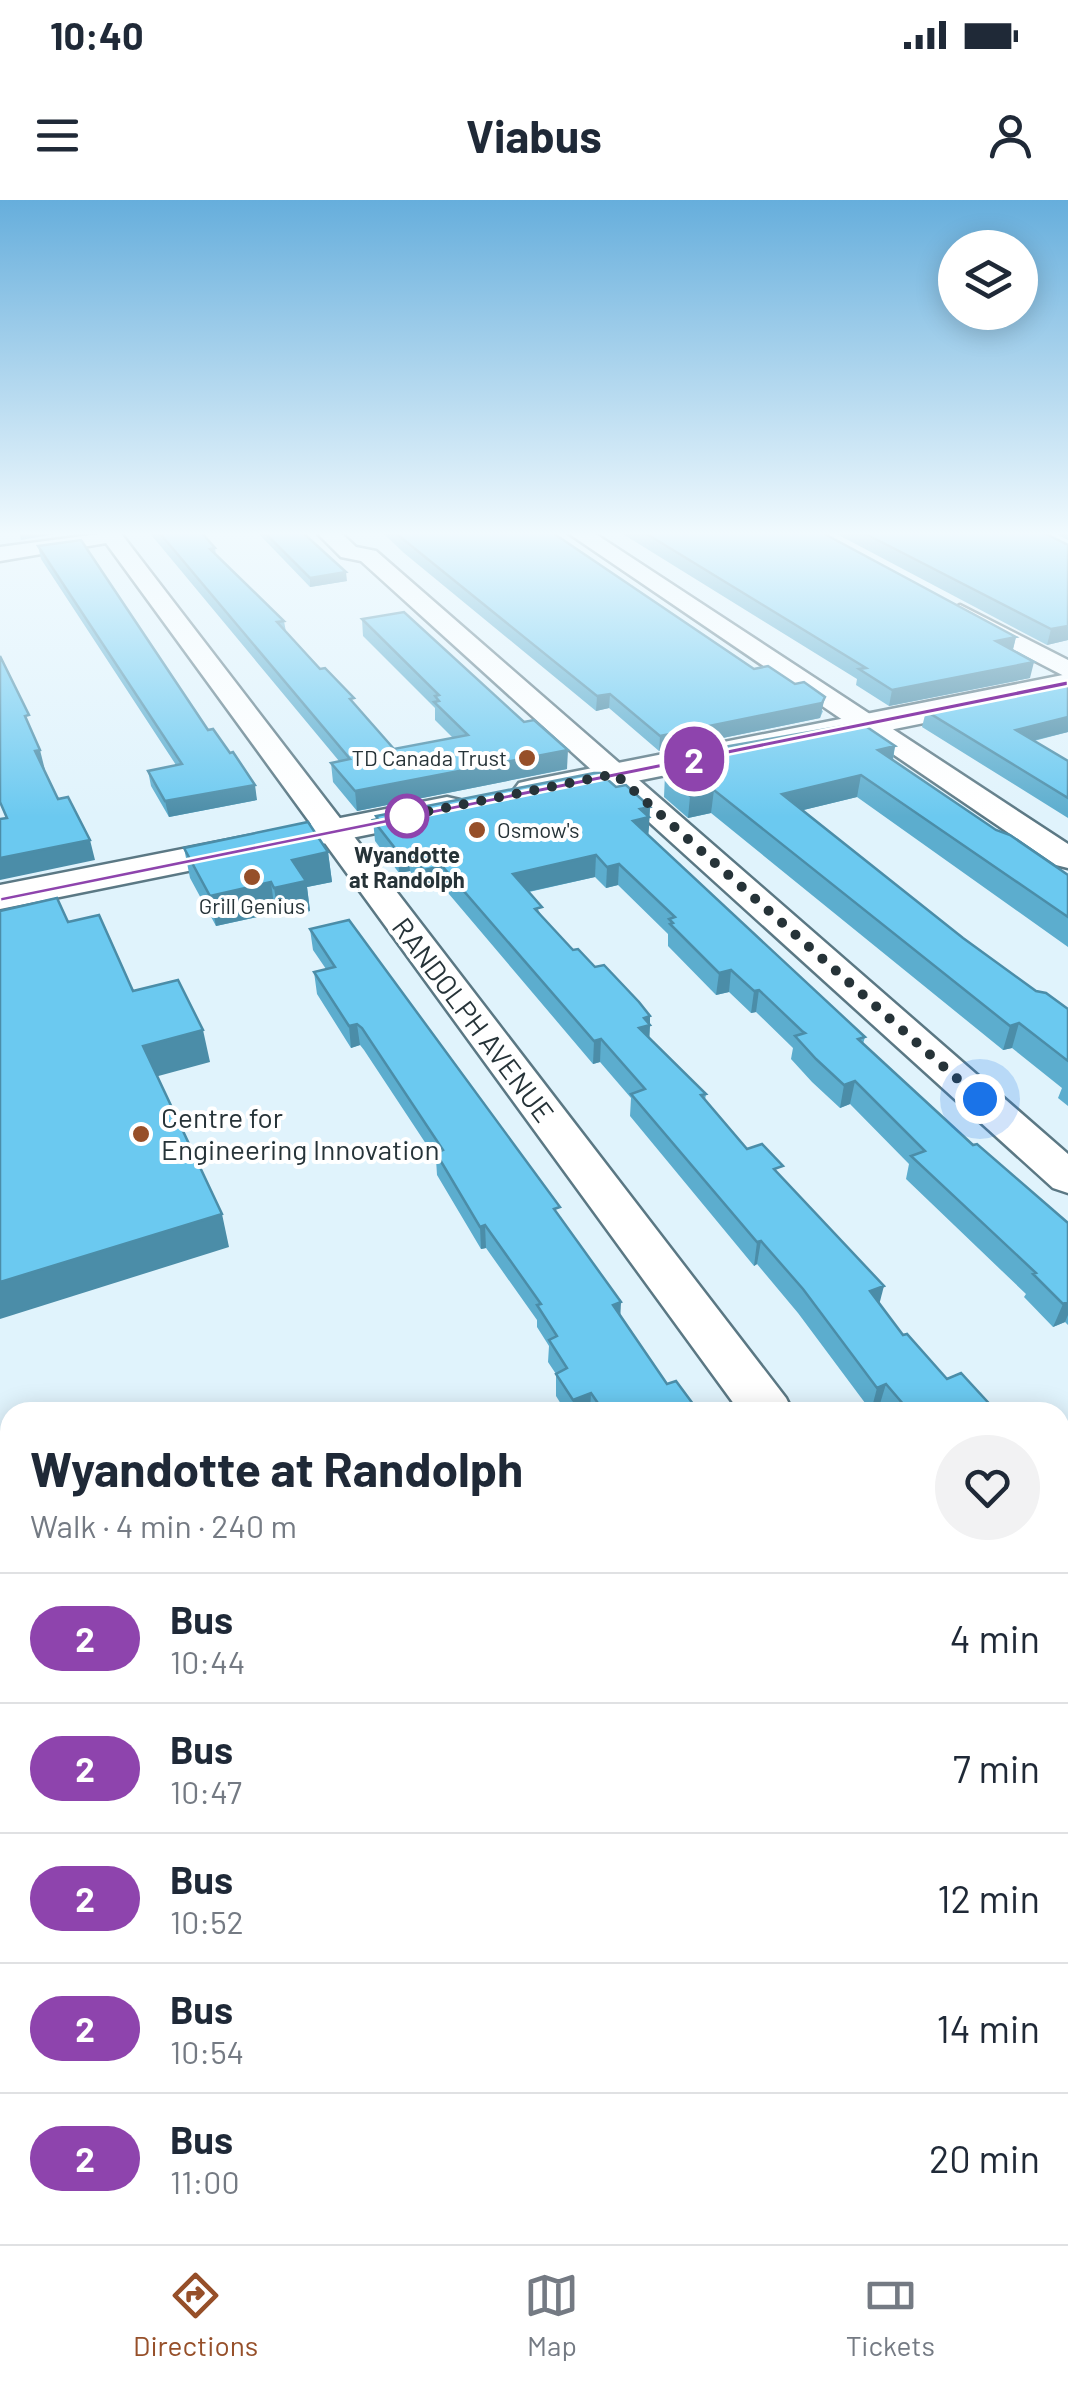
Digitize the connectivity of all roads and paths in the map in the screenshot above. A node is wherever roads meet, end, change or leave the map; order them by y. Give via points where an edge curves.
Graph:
1 (180, 626) edge
2 (451, 626) edge
3 (719, 626) edge
4 (987, 626) edge
5 (1068, 670) edge
6 (1068, 684) edge
7 (866, 724) junction
8 (615, 774) junction
9 (334, 831) junction
10 (1068, 858) edge
11 (0, 898) edge
12 (1068, 1178) edge
13 (761, 1402) edge

1 - 9 street, RANDOLPH AVENUE
2 - 8 street
3 - 7 street
4 - 5 street
6 - 7 main road
7 - 8 main road
7 - 10 street
8 - 9 main road
8 - 12 street
9 - 11 main road
9 - 13 street, RANDOLPH AVENUE

